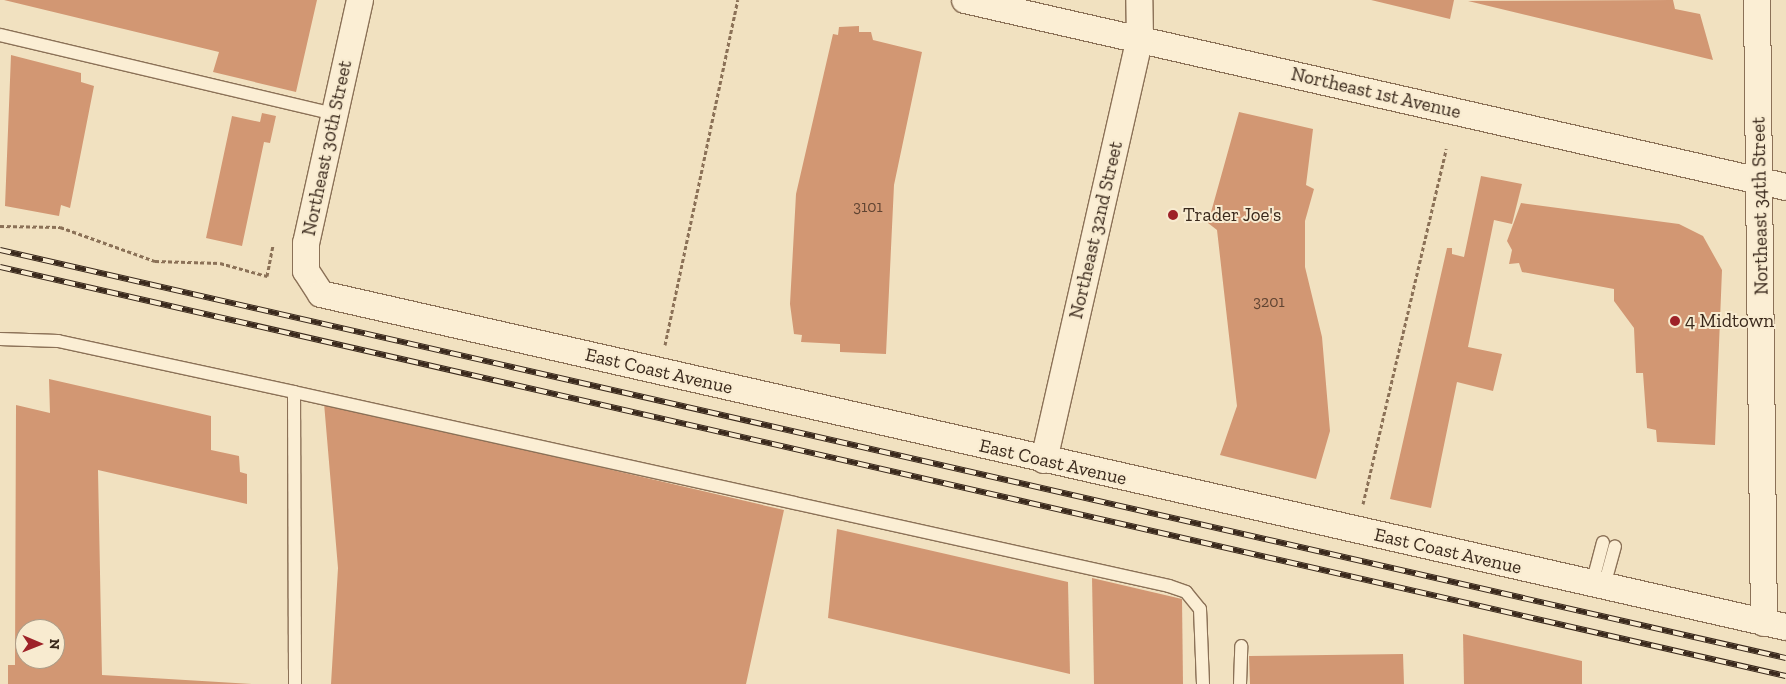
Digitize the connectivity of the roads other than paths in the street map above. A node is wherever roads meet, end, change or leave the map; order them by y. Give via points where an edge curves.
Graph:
1 (360, 0) edge
2 (965, 0) edge
3 (1139, 0) edge
4 (1757, 0) edge
5 (0, 35) edge
6 (1140, 40) junction
7 (335, 114) junction
8 (1760, 181) junction
9 (1786, 187) edge
10 (321, 294) joint
11 (0, 340) edge
12 (294, 392) junction
13 (1044, 460) junction
14 (1608, 544) dead end
15 (1598, 585) junction
16 (1775, 625) edge
17 (1241, 646) dead end
18 (295, 684) edge
19 (1203, 684) edge
20 (1240, 684) edge

1 - 7 street, Northeast 30th Street
2 - 6 street, Northeast 1st Avenue
3 - 6 street, Northeast 32nd Street
4 - 8 street, Northeast 34th Street
5 - 7 lane
6 - 8 street, Northeast 1st Avenue
6 - 13 street, Northeast 32nd Street
7 - 10 street, Northeast 30th Street via 306,243 306,271
8 - 9 street, Northeast 1st Avenue
8 - 16 street, Northeast 34th Street
10 - 13 street, East Coast Avenue
11 - 12 lane via 58,341
12 - 18 lane
12 - 19 lane via 1169,586 1186,592 1200,609
13 - 15 street, East Coast Avenue
14 - 15 lane
15 - 16 street, East Coast Avenue
17 - 20 lane

